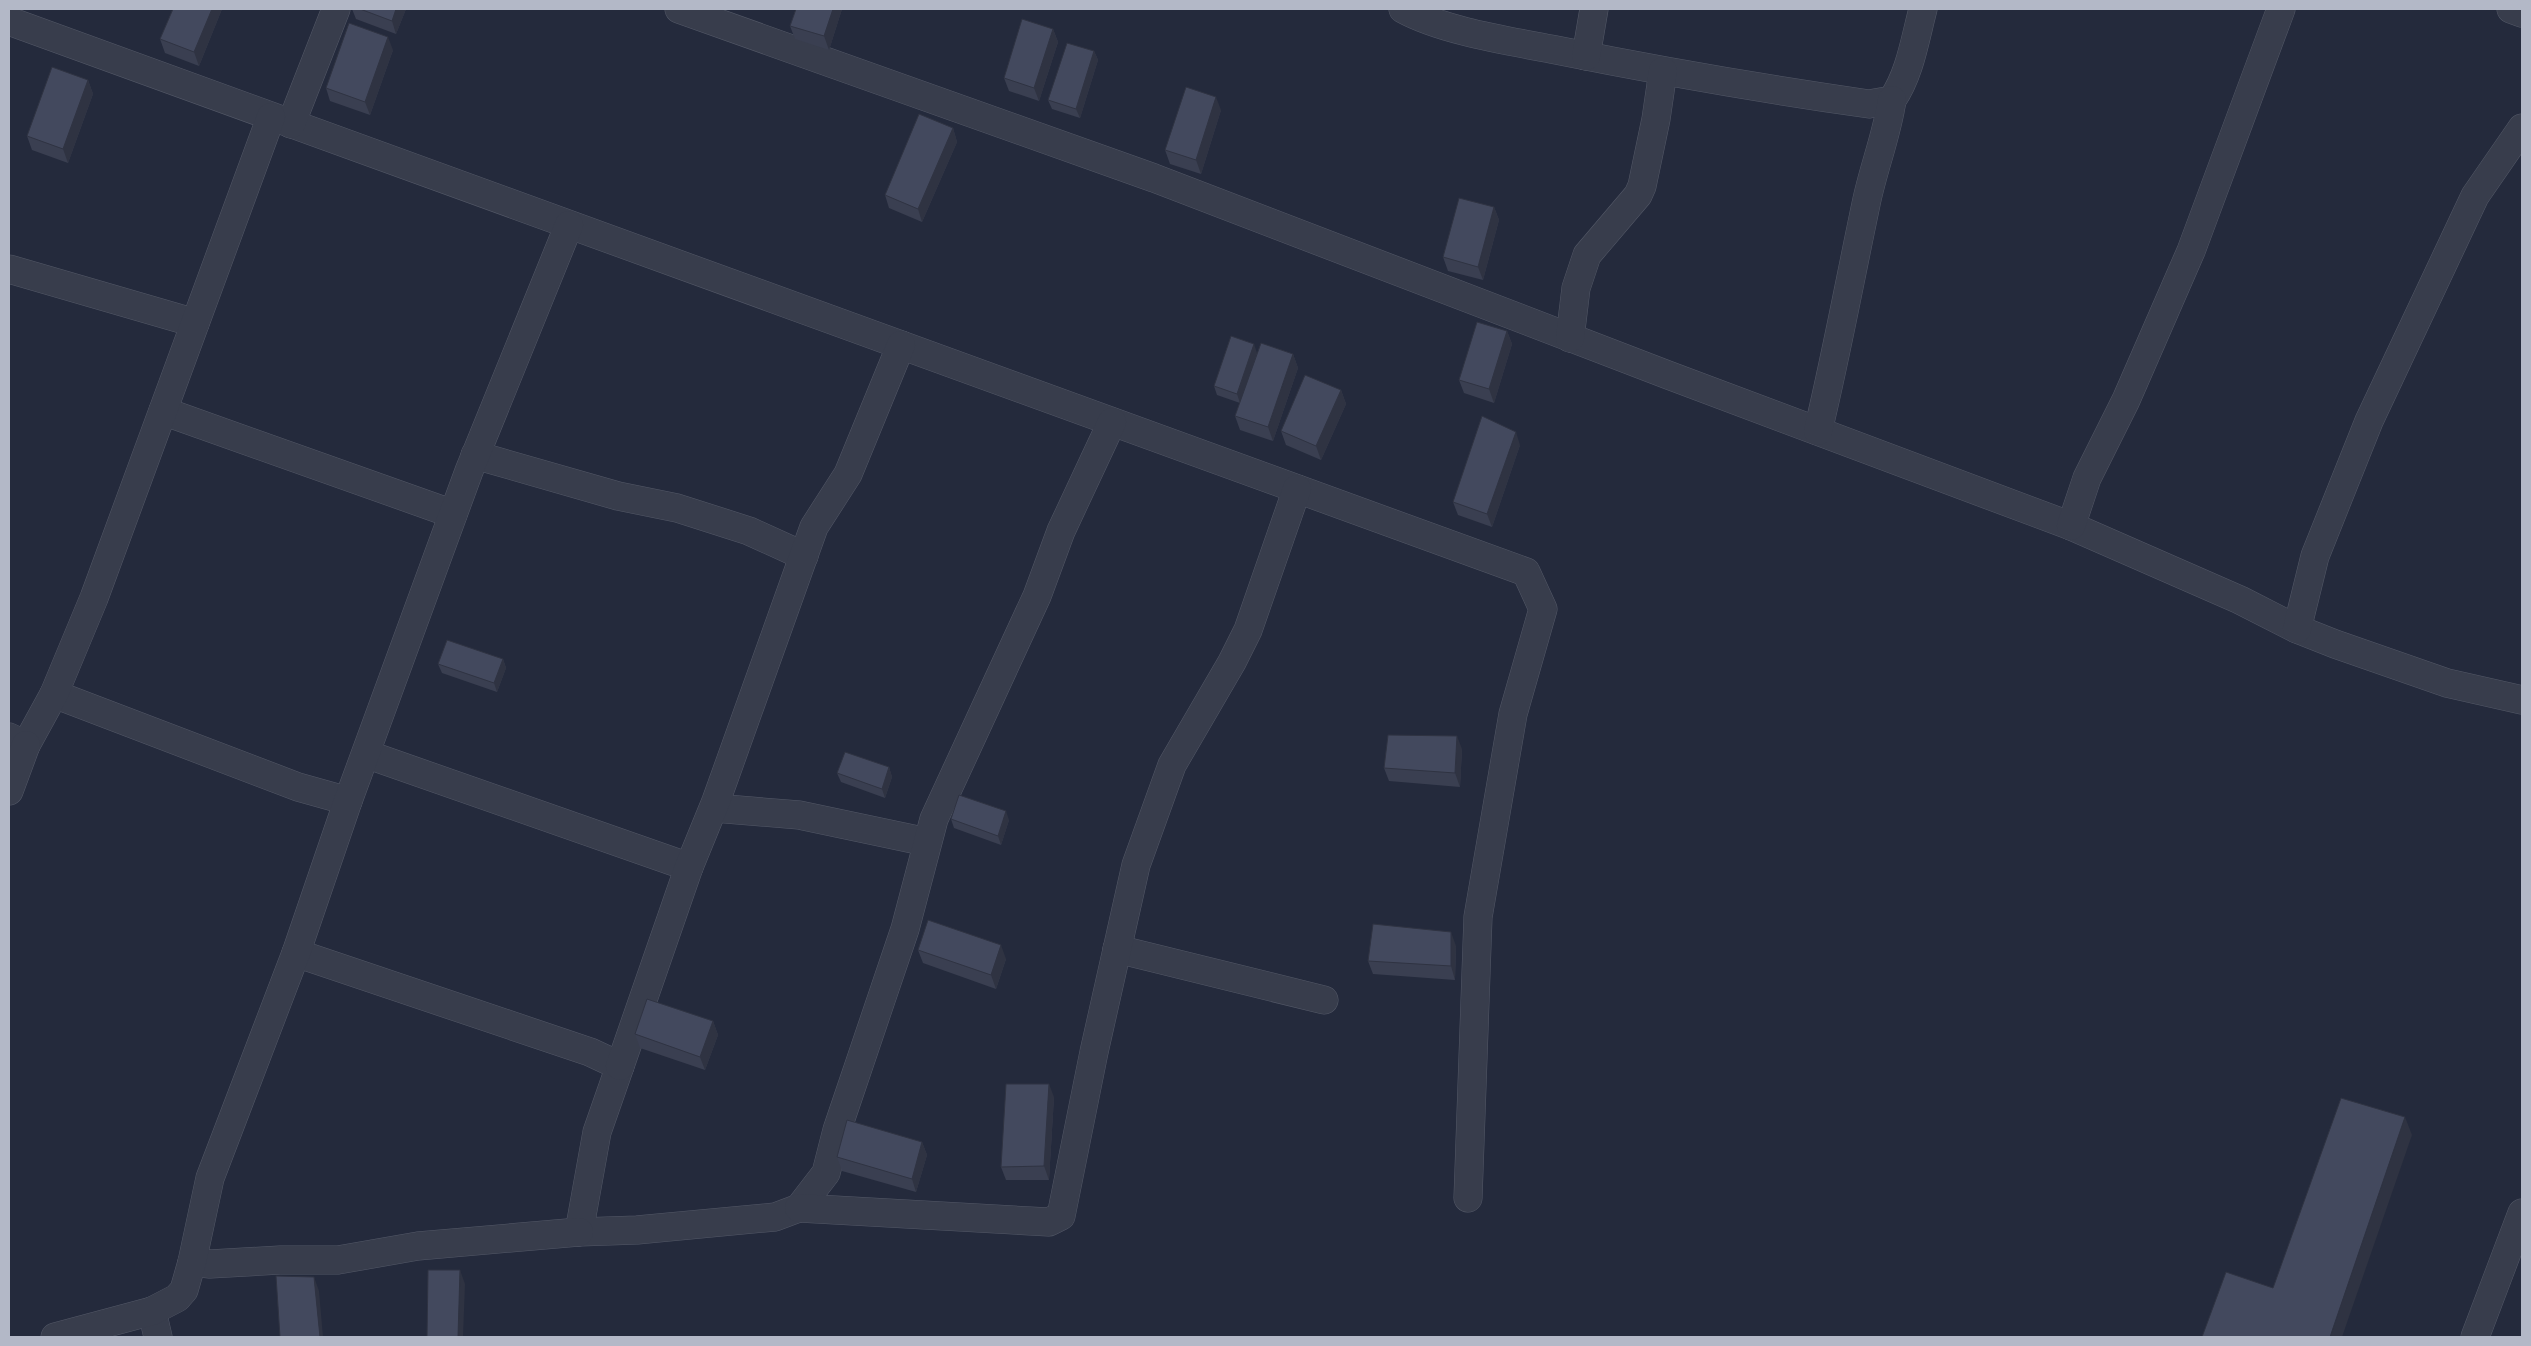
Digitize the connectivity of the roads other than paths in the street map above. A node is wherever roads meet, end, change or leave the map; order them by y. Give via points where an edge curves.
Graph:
1 (336, 9) edge
2 (679, 9) edge
3 (1402, 9) edge
4 (1594, 9) edge
5 (1923, 9) edge
6 (2281, 9) edge
7 (2511, 9) edge
8 (2522, 13) edge
9 (9, 22) edge
10 (1586, 56) junction
11 (1662, 71) junction
12 (1892, 100) junction
13 (281, 120) junction
14 (2522, 128) edge
15 (569, 225) junction
16 (9, 269) edge
17 (195, 323) junction
18 (1570, 338) junction
19 (901, 345) junction
20 (163, 411) junction
21 (1112, 422) junction
22 (1818, 431) junction
23 (475, 455) junction
24 (1297, 489) junction
25 (453, 514) junction
26 (2071, 526) junction
27 (804, 556) junction
28 (2297, 629) junction
29 (54, 694) junction
30 (2522, 700) edge
31 (18, 741) edge
32 (366, 754) junction
33 (9, 791) edge
34 (348, 801) junction
35 (714, 808) junction
36 (927, 842) junction
37 (689, 867) junction
38 (1117, 949) junction
39 (296, 953) junction
40 (1324, 1000) dead end
41 (620, 1066) junction
42 (1468, 1198) dead end
43 (799, 1208) junction
44 (2522, 1213) edge
45 (579, 1232) junction
46 (192, 1262) junction
47 (152, 1311) junction
48 (56, 1337) edge
49 (158, 1337) edge
50 (2475, 1337) edge

1 - 13 street
2 - 18 street via 1154,178
3 - 10 street via 1479,34
4 - 10 street
5 - 12 street via 1903,80
6 - 26 street via 2191,251 2126,400 2087,478
7 - 8 street
9 - 13 street
10 - 11 street
11 - 12 street via 1869,104
11 - 18 street via 1642,186 1588,254 1576,288
12 - 22 street via 1870,184 1841,319 1836,360
13 - 15 street
13 - 17 street
14 - 28 street via 2475,196 2368,421 2314,556
15 - 19 street
15 - 23 street
16 - 17 street
17 - 20 street
18 - 22 street
19 - 21 street
19 - 27 street via 848,474 814,527
20 - 25 street
20 - 29 street via 94,598
21 - 24 street
21 - 36 street via 1060,531 1037,596 934,819
22 - 26 street
23 - 25 street
23 - 27 street via 618,496 677,508 749,531
24 - 38 street via 1248,630 1172,765 1136,865
24 - 42 street via 1526,572 1543,609 1513,714 1478,917
25 - 32 street
26 - 28 street via 2240,600
27 - 35 street
28 - 30 street via 2447,683
29 - 31 street
29 - 34 street via 298,787
31 - 33 street
32 - 34 street
32 - 37 street
34 - 39 street
35 - 36 street via 799,815
35 - 37 street
36 - 43 street via 905,929 837,1130 826,1173
37 - 41 street
38 - 40 street
38 - 43 street via 1062,1216 1049,1222
39 - 41 street via 590,1052
39 - 46 street via 210,1178
41 - 45 street via 597,1132
43 - 45 street via 775,1217
44 - 50 street
45 - 46 street via 418,1246 338,1260
46 - 47 street via 184,1290 178,1298
47 - 48 street
47 - 49 street

